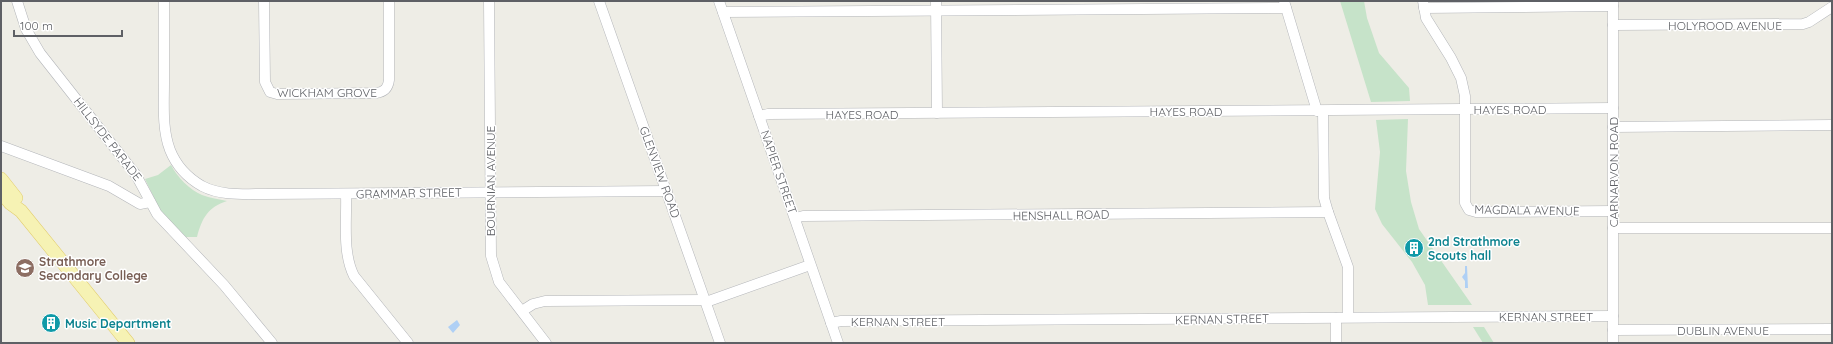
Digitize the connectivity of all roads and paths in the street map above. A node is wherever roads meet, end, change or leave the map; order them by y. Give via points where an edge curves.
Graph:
1 (17, 1) edge
2 (164, 1) edge
3 (264, 1) edge
4 (389, 1) edge
5 (489, 1) edge
6 (599, 1) edge
7 (719, 1) edge
8 (1613, 3) edge
9 (1423, 4) edge
10 (1285, 5) edge
11 (936, 6) edge
12 (1832, 7) edge
13 (723, 12) junction
14 (1613, 25) junction
15 (1613, 108) junction
16 (1465, 109) junction
17 (1320, 110) junction
18 (937, 113) junction
19 (759, 116) junction
20 (1832, 125) edge
21 (1613, 126) junction
22 (1, 146) edge
23 (1, 179) edge
24 (667, 191) junction
25 (1, 192) edge
26 (490, 192) junction
27 (346, 194) junction
28 (150, 202) junction
29 (21, 211) junction
30 (1613, 211) junction
31 (1328, 212) junction
32 (795, 218) junction
33 (1613, 228) junction
34 (1832, 228) edge
35 (810, 265) junction
36 (706, 301) junction
37 (522, 311) junction
38 (1613, 316) junction
39 (1336, 318) junction
40 (1348, 318) junction
41 (831, 324) junction
42 (1613, 330) junction
43 (1832, 330) edge
44 (128, 343) edge
45 (272, 343) edge
46 (408, 343) edge
47 (546, 343) edge
48 (720, 343) edge
49 (838, 343) edge
50 (1336, 343) edge
51 (1613, 343) edge

1 - 28 street, HILLSYDE PARADE via 22,20 40,53 136,175
2 - 27 street, GRAMMAR STREET via 164,115 170,150 175,161 193,180 215,191 236,194
3 - 4 street, WICKHAM GROVE via 264,82 270,92 277,94 384,91 389,80
5 - 26 street, BOURNIAN AVENUE
6 - 24 street, GLENVIEW ROAD
7 - 13 street, NAPIER STREET
8 - 9 street
8 - 14 street, CARNARVON ROAD
9 - 16 street, MAGDALA AVENUE via 1426,18 1461,78
10 - 11 street
10 - 17 street
11 - 13 street
11 - 18 street
12 - 14 street, HOLYROOD AVENUE via 1803,24
13 - 19 street, NAPIER STREET
14 - 15 street, CARNARVON ROAD
15 - 16 street, HAYES ROAD
15 - 21 street, CARNARVON ROAD
16 - 17 street, HAYES ROAD
16 - 30 street, MAGDALA AVENUE via 1465,203 1469,210
17 - 18 street, HAYES ROAD
17 - 31 street via 1324,198
18 - 19 street, HAYES ROAD
19 - 32 street, NAPIER STREET
20 - 21 street
21 - 30 street, CARNARVON ROAD
22 - 28 street via 109,186 140,204
23 - 29 main road via 16,198
24 - 26 street, GRAMMAR STREET
24 - 36 street, GLENVIEW ROAD
25 - 29 main road
26 - 27 street, GRAMMAR STREET
26 - 37 street, BOURNIAN AVENUE via 490,245 493,265 499,282
27 - 46 street via 347,250 350,268
28 - 45 street, HILLSYDE PARADE via 160,218 224,285
29 - 44 main road
30 - 33 street, CARNARVON ROAD
31 - 32 street, HENSHALL ROAD
31 - 40 street via 1348,267
32 - 35 street, NAPIER STREET
33 - 34 street
33 - 38 street, CARNARVON ROAD
35 - 36 street
35 - 41 street, NAPIER STREET
36 - 37 street via 545,301 533,304
36 - 48 street, GLENVIEW ROAD
37 - 47 street, BOURNIAN AVENUE
38 - 40 street, KERNAN STREET
38 - 42 street, CARNARVON ROAD
39 - 40 street, KERNAN STREET
39 - 41 street, KERNAN STREET via 841,321
39 - 50 street
41 - 49 street, NAPIER STREET
42 - 43 street, DUBLIN AVENUE
42 - 51 street, CARNARVON ROAD

